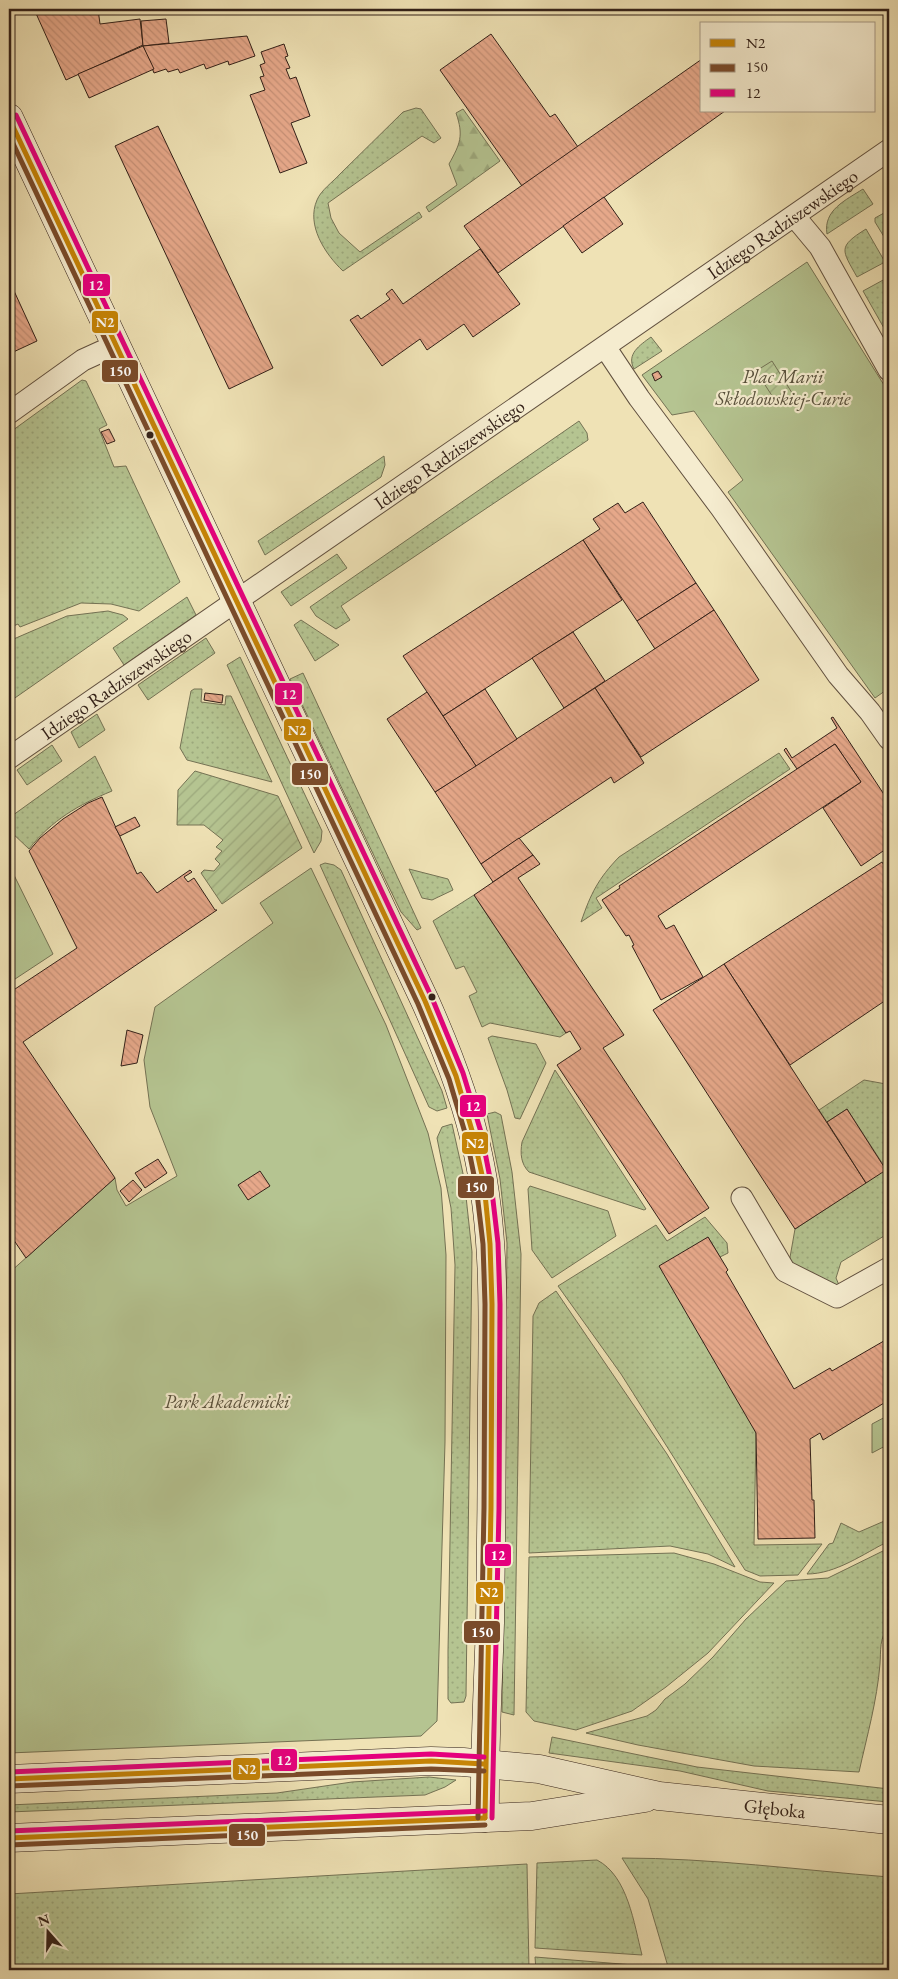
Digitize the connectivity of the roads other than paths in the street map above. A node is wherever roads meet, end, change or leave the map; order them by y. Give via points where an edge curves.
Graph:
1 (9, 118) edge
2 (889, 150) edge
3 (795, 217) junction
4 (116, 345) junction
5 (606, 347) junction
6 (889, 370) edge
7 (9, 413) edge
8 (236, 602) junction
9 (889, 739) edge
10 (9, 758) edge
11 (742, 1198) dead end
12 (889, 1268) edge
13 (484, 1764) junction
14 (9, 1779) edge
15 (659, 1796) junction
16 (485, 1818) junction
17 (889, 1820) edge
18 (9, 1838) edge

1 - 4 main road
2 - 3 street, Idziego Radziszewskiego
3 - 5 street, Idziego Radziszewskiego
3 - 6 street via 820,248
4 - 7 street via 83,360
4 - 8 main road
5 - 8 street, Idziego Radziszewskiego
5 - 9 street via 838,675
8 - 10 street, Idziego Radziszewskiego
8 - 13 main road via 442,1040 460,1088 478,1154 488,1208 493,1301 490,1624
11 - 12 street via 785,1271 837,1297
13 - 14 main road, Głęboka via 431,1761
13 - 15 main road, Głęboka via 539,1769
13 - 16 main road
15 - 16 main road, Głęboka via 532,1816
15 - 17 main road, Głęboka
16 - 18 main road, Głęboka

